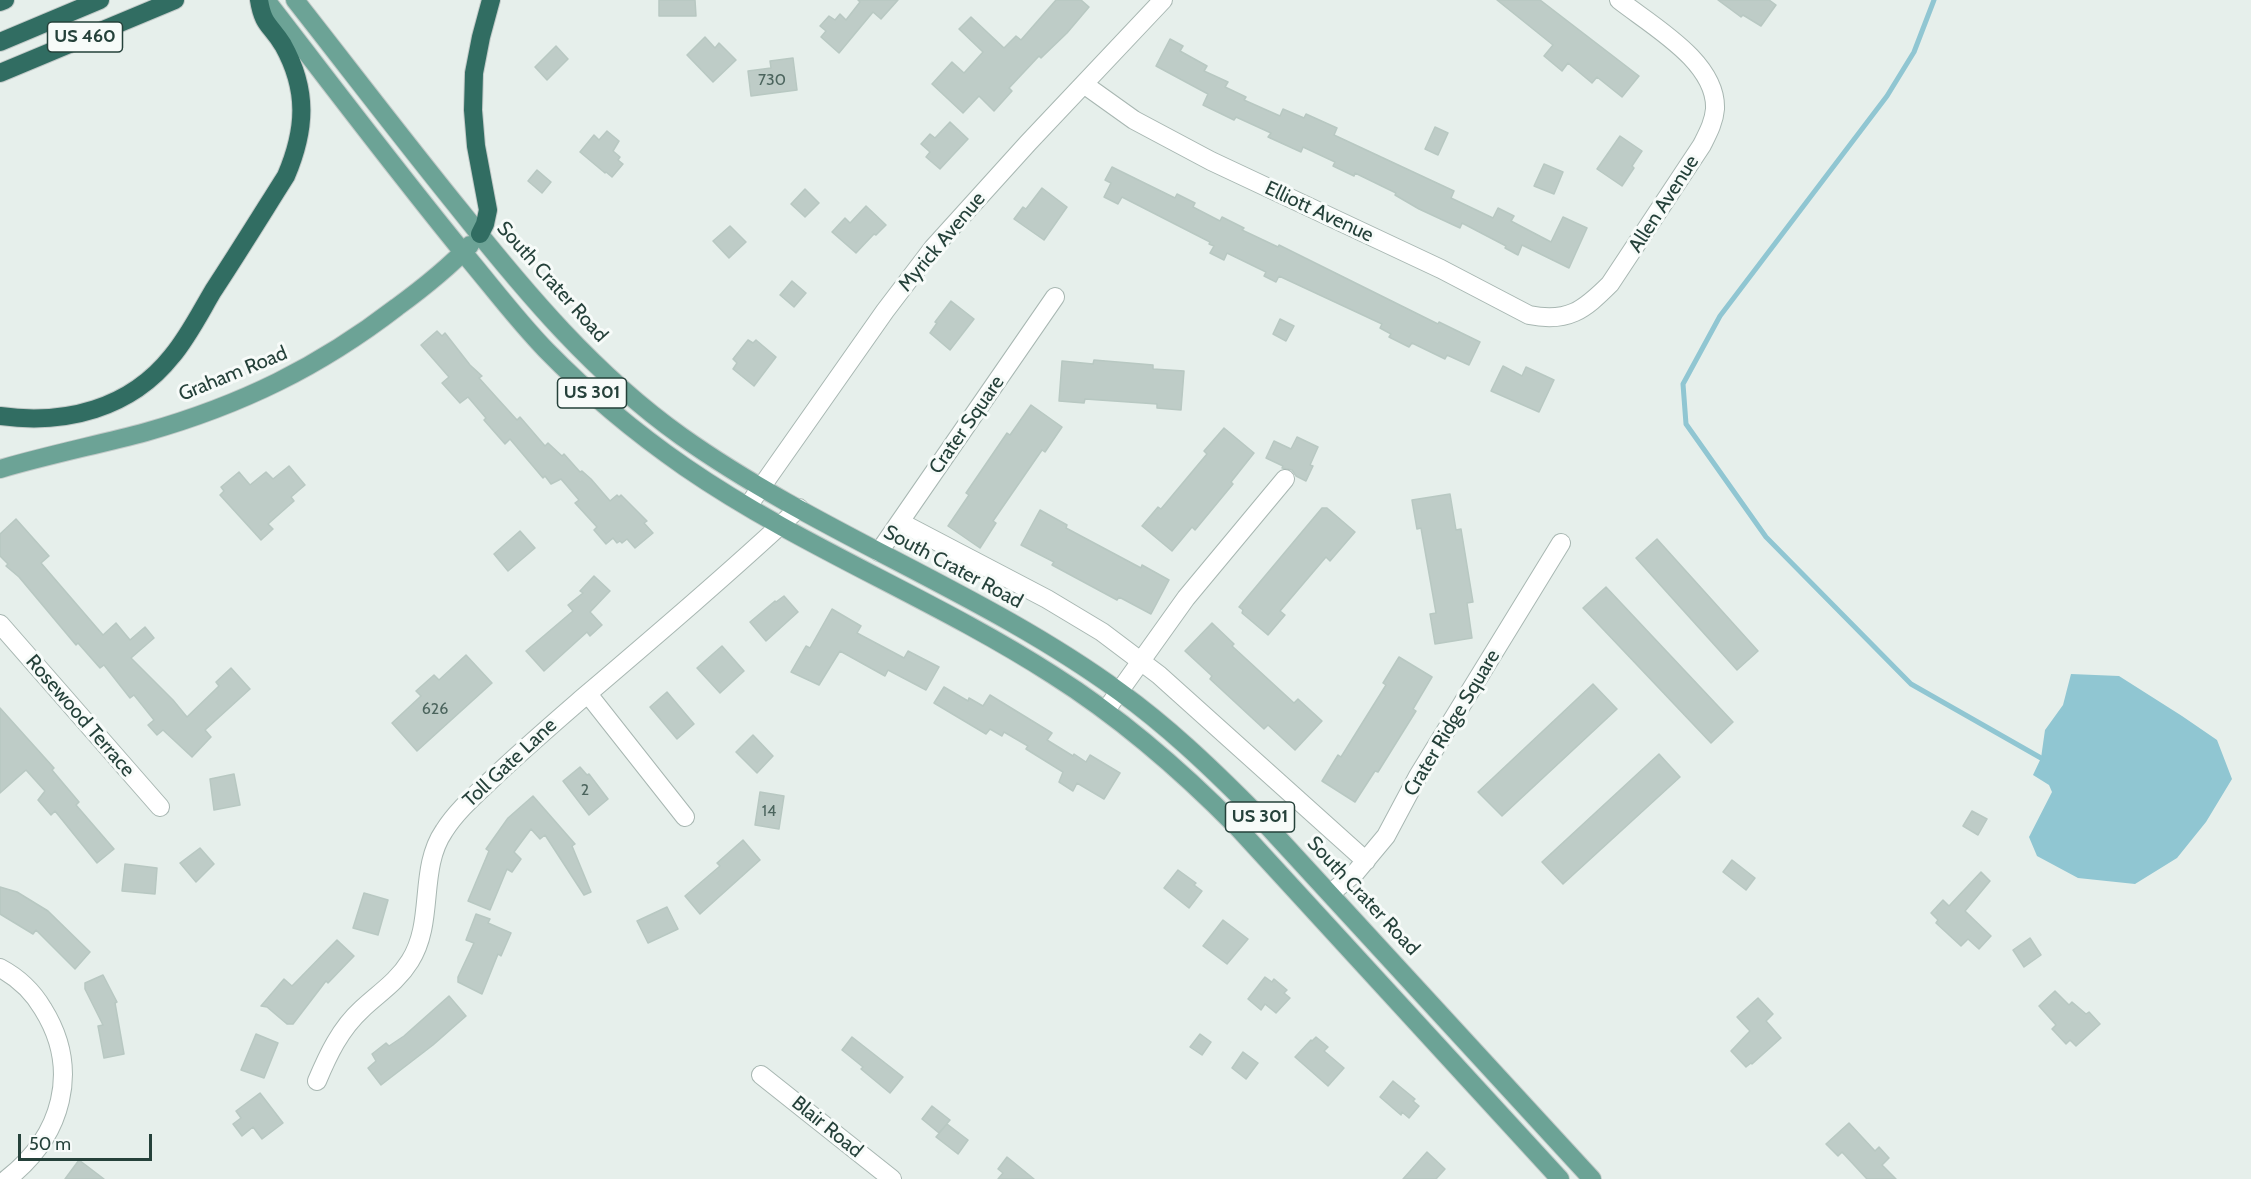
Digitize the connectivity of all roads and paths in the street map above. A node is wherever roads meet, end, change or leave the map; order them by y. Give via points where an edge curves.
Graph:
1 (4, 0) edge
2 (100, 0) edge
3 (259, 0) edge
4 (266, 0) edge
5 (295, 0) edge
6 (491, 0) edge
7 (1163, 0) edge
8 (1619, 0) edge
9 (172, 1) edge
10 (0, 2) edge
11 (0, 42) edge
12 (0, 73) edge
13 (1085, 85) junction
14 (480, 234) junction
15 (463, 252) junction
16 (1055, 297) dead end
17 (1561, 317) joint
18 (0, 416) edge
19 (0, 469) edge
20 (1284, 479) dead end
21 (761, 486) junction
22 (748, 506) junction
23 (799, 508) junction
24 (900, 522) junction
25 (780, 525) junction
26 (1561, 543) dead end
27 (879, 552) junction
28 (0, 624) edge
29 (1141, 661) junction
30 (1119, 691) junction
31 (588, 694) junction
32 (1106, 710) junction
33 (160, 807) dead end
34 (686, 817) dead end
35 (1366, 861) junction
36 (1331, 894) junction
37 (0, 968) edge
38 (761, 1075) dead end
39 (317, 1081) dead end
40 (7, 1179) edge
41 (892, 1179) edge
42 (1560, 1179) edge
43 (1592, 1179) edge

1 - 10 highway
2 - 11 highway
3 - 18 highway via 262,17 282,43 301,93 301,131 286,176 173,355 144,384 123,398 78,415 51,419
4 - 15 main road, US 301
5 - 14 main road, South Crater Road / US 301
6 - 14 highway via 474,73 476,146 488,210
7 - 13 street, Myrick Avenue
8 - 17 street, Allen Avenue via 1698,65 1710,81 1715,112 1702,145 1610,284 1590,304
9 - 12 highway, US 460
13 - 17 street, Elliott Avenue via 1134,120 1211,160 1529,315
13 - 21 street, Myrick Avenue via 933,248
14 - 15 main road, Graham Road
14 - 21 main road, South Crater Road / US 301 via 550,320 635,400 689,441
15 - 19 main road, Graham Road via 366,332 266,389 147,431
15 - 22 main road, US 301 via 526,328 582,384 660,449
16 - 24 street, Crater Square
20 - 29 street via 1186,598
21 - 22 street, Myrick Avenue
21 - 23 main road, South Crater Road / US 301
22 - 25 main road, US 301
23 - 25 street, Toll Gate Lane
23 - 27 main road, South Crater Road / US 301
24 - 27 street, Crater Square
24 - 29 street via 1047,599
25 - 31 street, Toll Gate Lane
25 - 32 main road, US 301 via 960,621
26 - 35 street, Crater Ridge Square via 1418,776 1386,836
27 - 30 main road, South Crater Road / US 301 via 1015,626
28 - 33 street, Rosewood Terrace
29 - 30 street
29 - 35 street
30 - 32 street
30 - 36 main road, South Crater Road / US 301 via 1208,765
31 - 34 street
31 - 39 street, Toll Gate Lane via 456,813 434,853 427,908 411,959 399,977 345,1027
32 - 42 main road, US 301 via 1162,754 1221,810
35 - 36 street, Crater Ridge Square
36 - 43 main road, South Crater Road / US 301
37 - 40 street via 23,984 38,1001 59,1042 63,1065 57,1112 48,1133 23,1167
38 - 41 street, Blair Road

